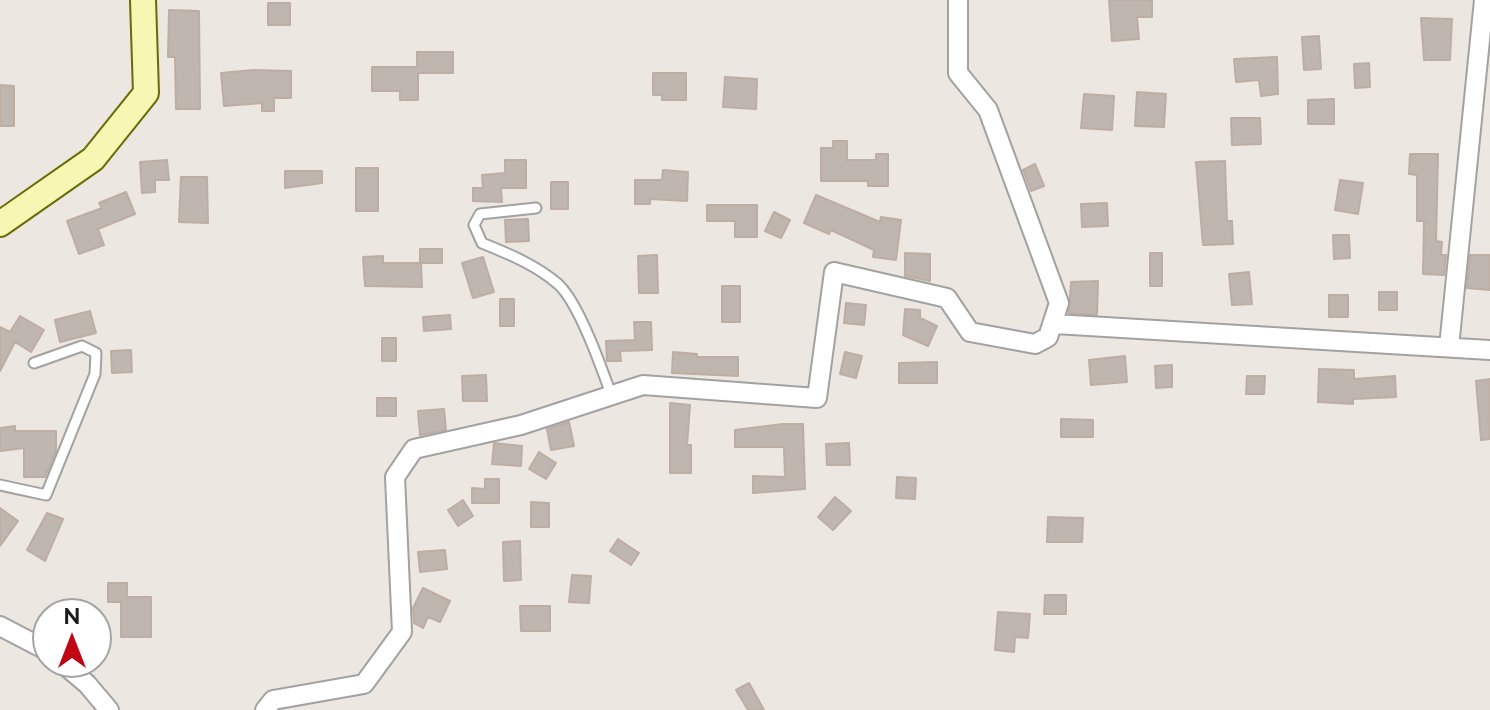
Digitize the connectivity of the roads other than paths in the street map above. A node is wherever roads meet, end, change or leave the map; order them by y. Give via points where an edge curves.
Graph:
1 (143, 0) edge
2 (958, 0) edge
3 (1481, 3) edge
4 (536, 208) dead end
5 (0, 224) edge
6 (1055, 324) junction
7 (1449, 347) junction
8 (1490, 350) edge
9 (34, 363) dead end
10 (612, 397) junction
11 (0, 485) edge
12 (0, 626) edge
13 (32, 643) edge
14 (80, 678) edge
15 (109, 710) edge
16 (265, 710) edge

1 - 5 main road via 146,93 93,159
2 - 6 street via 958,73 988,110 1059,303
3 - 7 street
4 - 10 lane via 480,214 474,225 482,243 529,263 561,287 595,349
6 - 7 street
6 - 10 street via 1048,337 1035,344 970,332 947,298 834,272 817,398 643,385
7 - 8 street
9 - 11 lane via 82,346 96,353 95,374 46,495
10 - 16 street via 414,449 395,477 402,632 364,684 273,700
12 - 13 street
14 - 15 street

